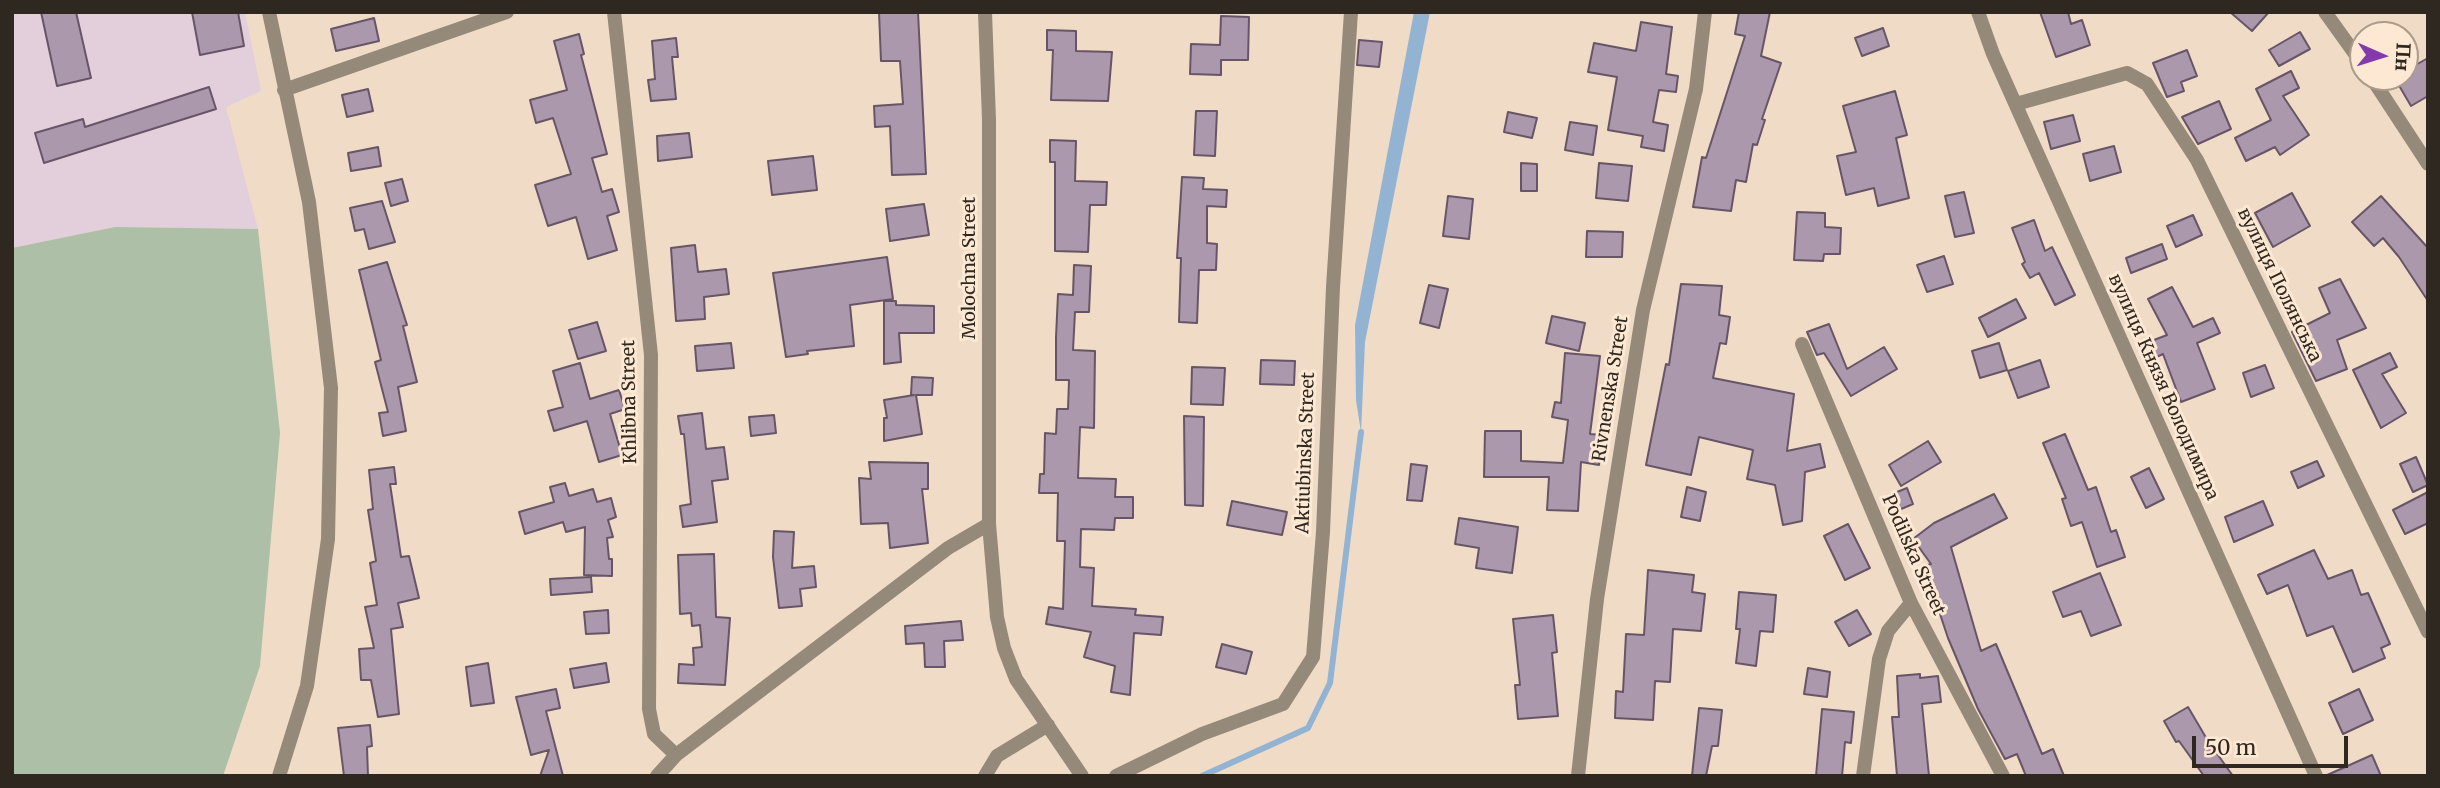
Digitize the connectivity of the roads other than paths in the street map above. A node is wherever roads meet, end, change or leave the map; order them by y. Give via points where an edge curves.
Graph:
1 (269, 12) edge
2 (507, 12) edge
3 (614, 12) edge
4 (985, 12) edge
5 (1351, 12) edge
6 (1705, 12) edge
7 (1978, 12) edge
8 (2325, 12) edge
9 (2349, 45) edge
10 (284, 90) junction
11 (2380, 91) edge
12 (2015, 103) junction
13 (2428, 164) edge
14 (1802, 344) dead end
15 (989, 524) junction
16 (1911, 603) junction
17 (2428, 632) edge
18 (1048, 724) junction
19 (676, 755) junction
20 (279, 776) edge
21 (657, 776) edge
22 (985, 776) edge
23 (1082, 776) edge
24 (1116, 776) edge
25 (1578, 776) edge
26 (1863, 776) edge
27 (2003, 776) edge
28 (2316, 776) edge

1 - 10 street
2 - 10 street
3 - 19 street, Khlibna Street via 651,355 649,709 654,734
4 - 15 street, Molochna Street
5 - 24 street, Aktiubinska Street via 1312,657 1283,704 1202,734
6 - 25 street, Rivnenska Street via 1696,89 1643,310 1597,599
7 - 12 street, вулиця Князя Володимира
8 - 9 street
10 - 20 street via 309,202 331,388 328,539 307,686
11 - 13 street
12 - 17 street, вулиця Полянська via 2127,73 2147,84 2197,160
12 - 28 street, вулиця Князя Володимира
14 - 16 street, Podilska Street
15 - 18 street, Molochna Street via 1004,648 1016,679
15 - 19 street via 948,548
16 - 26 street via 1888,631 1879,659
16 - 27 street, Podilska Street
18 - 22 street via 997,756
18 - 23 street, Molochna Street
19 - 21 street

